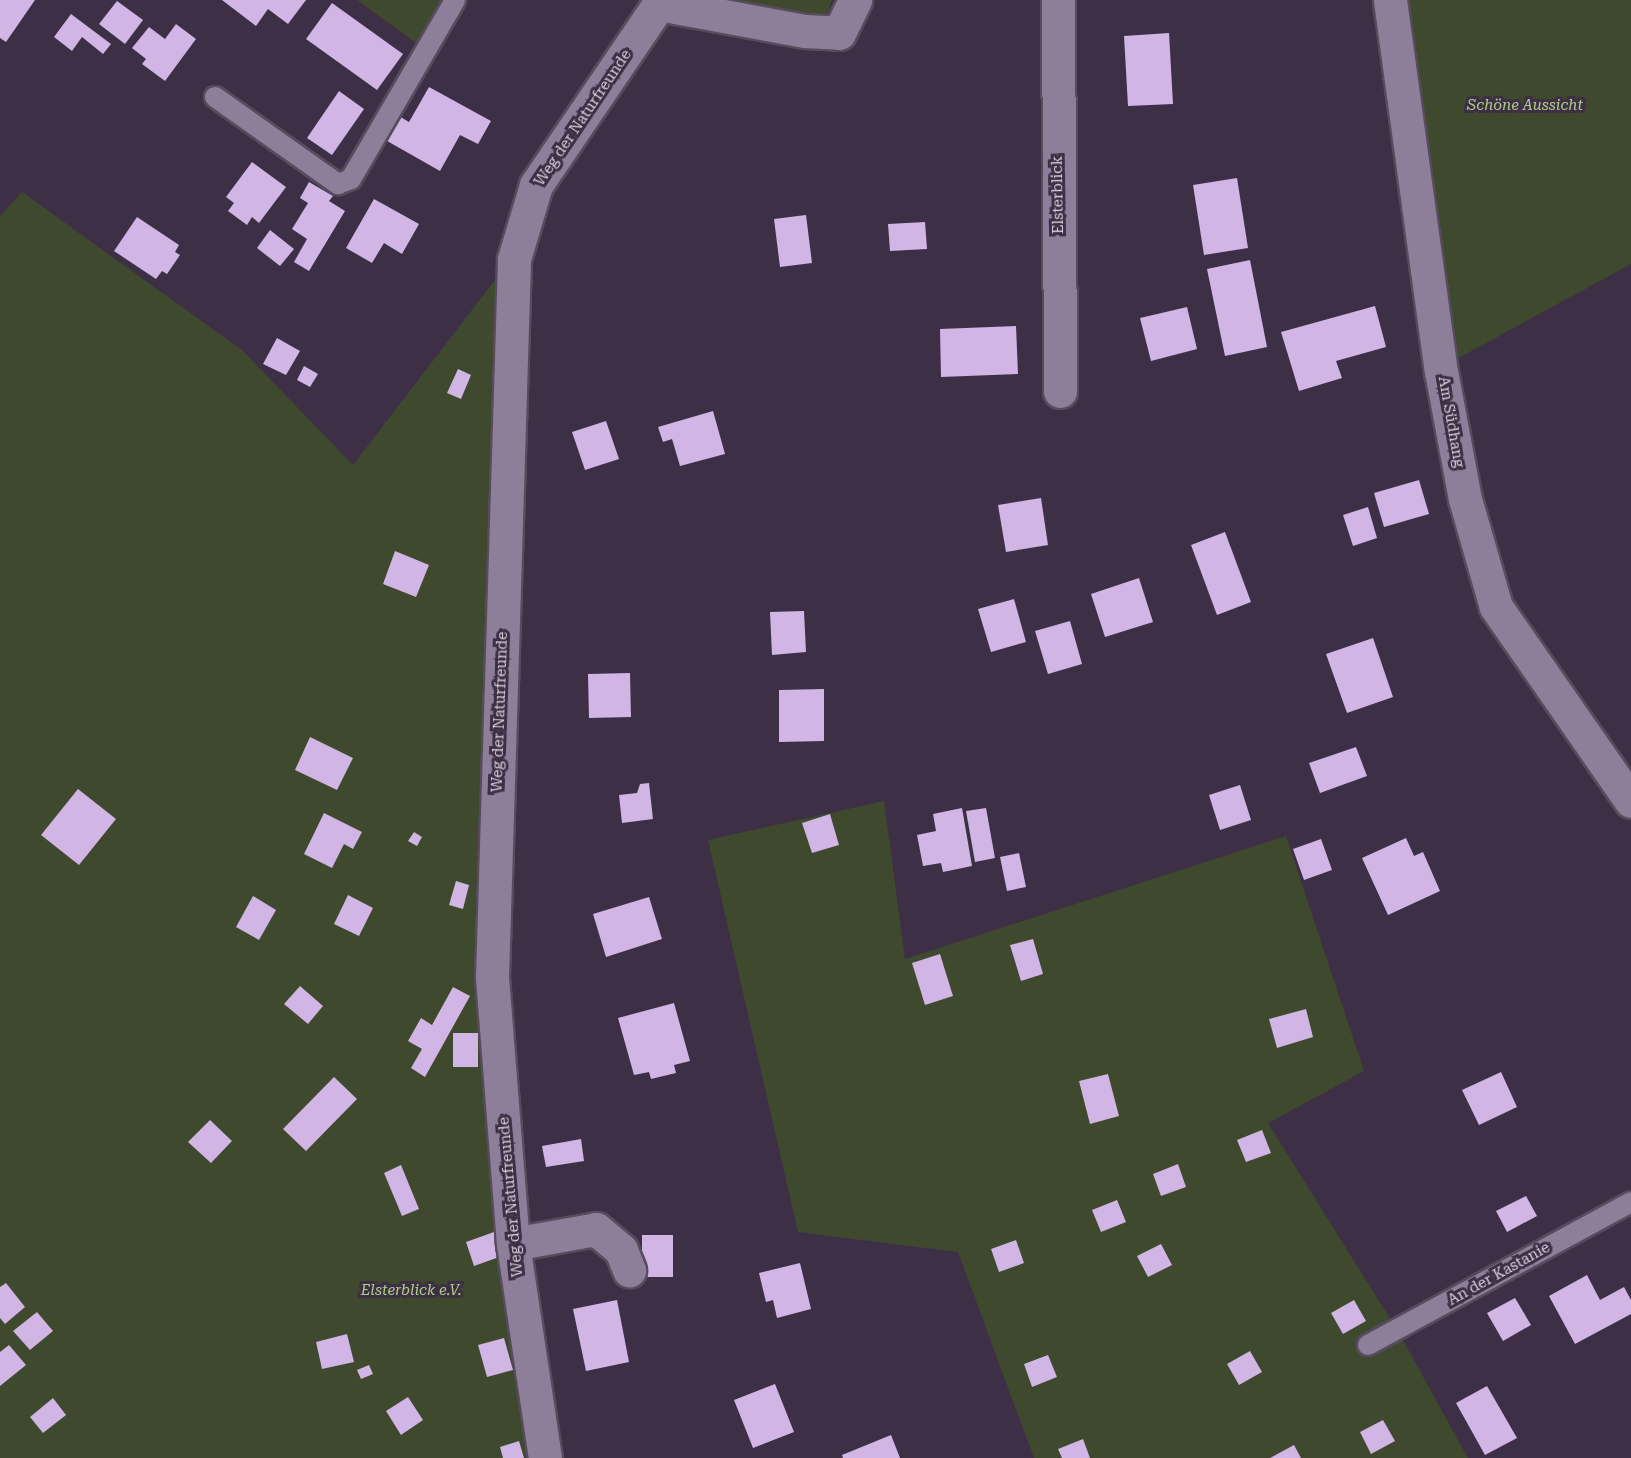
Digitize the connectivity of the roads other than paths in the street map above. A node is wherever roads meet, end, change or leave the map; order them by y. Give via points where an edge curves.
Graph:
1 (455, 0) edge
2 (855, 0) edge
3 (1058, 0) edge
4 (1390, 0) edge
5 (656, 1) edge
6 (215, 97) dead end
7 (1060, 391) dead end
8 (1631, 801) edge
9 (1631, 1202) edge
10 (513, 1244) junction
11 (628, 1270) dead end
12 (1368, 1345) dead end
13 (545, 1458) edge

1 - 6 lane via 351,179 338,184
2 - 5 street, Weg der Naturfreunde via 839,33 805,31
3 - 7 street, Elsterblick
4 - 8 street, Am Südhang via 1442,370 1465,499 1496,607
5 - 10 street, Weg der Naturfreunde via 536,185 514,259 492,977
9 - 12 lane, An der Kastanie
10 - 11 street via 596,1229 621,1250
10 - 13 street, Weg der Naturfreunde

